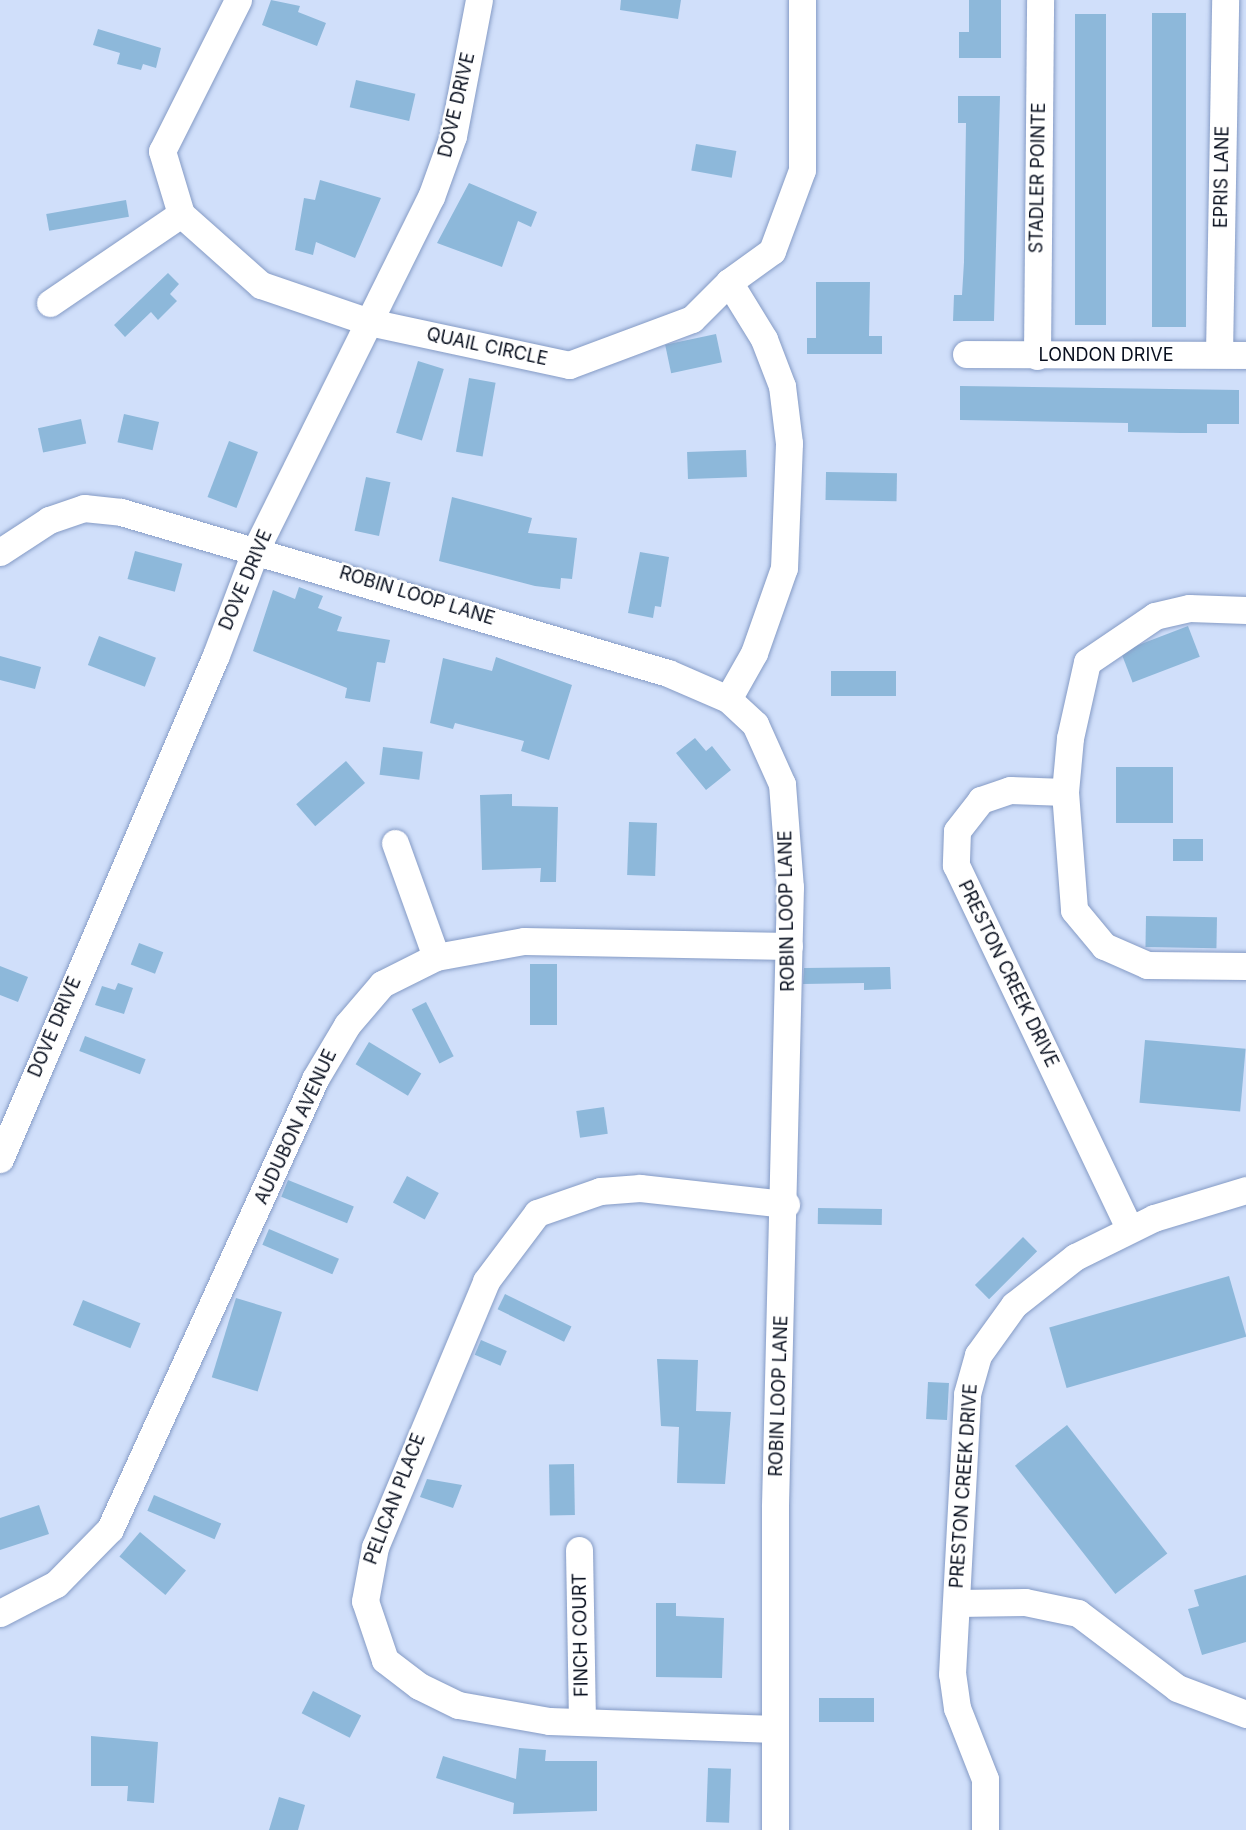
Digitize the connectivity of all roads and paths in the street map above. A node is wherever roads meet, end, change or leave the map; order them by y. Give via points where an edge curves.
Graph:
1 (238, 0) edge
2 (479, 0) edge
3 (802, 0) edge
4 (1040, 0) edge
5 (1225, 0) edge
6 (181, 214) junction
7 (729, 282) junction
8 (50, 303) dead end
9 (369, 322) junction
10 (966, 354) dead end
11 (1219, 354) junction
12 (1246, 355) edge
13 (1036, 356) junction
14 (256, 549) junction
15 (0, 552) edge
16 (1246, 610) edge
17 (728, 699) junction
18 (1065, 792) junction
19 (395, 843) dead end
20 (789, 946) junction
21 (436, 957) junction
22 (1246, 966) edge
23 (0, 1159) edge
24 (1246, 1190) edge
25 (786, 1204) junction
26 (1129, 1228) junction
27 (579, 1550) dead end
28 (957, 1603) junction
29 (0, 1613) edge
30 (1246, 1714) edge
31 (582, 1721) junction
32 (775, 1729) junction
33 (775, 1830) edge
34 (985, 1830) edge

1 - 6 street via 162,151
2 - 9 street, DOVE DRIVE via 453,136 431,197
3 - 7 street, QUAIL CIRCLE via 802,170 772,251
4 - 13 street, STADLER POINTE
5 - 11 street, EPRIS LANE
6 - 8 street
6 - 9 street, QUAIL CIRCLE via 261,285
7 - 9 street, QUAIL CIRCLE via 692,319 569,365
7 - 17 street via 764,339 782,386 789,454 784,568 754,653
9 - 14 street, DOVE DRIVE
10 - 13 street, LONDON DRIVE
11 - 12 street, LONDON DRIVE
11 - 13 street, LONDON DRIVE
14 - 15 street, ROBIN LOOP LANE via 192,529 84,508 49,519
14 - 17 street, ROBIN LOOP LANE via 668,673
14 - 23 street, DOVE DRIVE via 213,663
16 - 18 street via 1189,608 1155,616 1087,662 1070,738
17 - 20 street, ROBIN LOOP LANE via 755,724 783,784
18 - 22 street via 1074,910 1104,946 1147,965
18 - 26 street, PRESTON CREEK DRIVE via 1010,790 981,800 957,831 956,865
19 - 21 street
20 - 21 street, AUDUBON AVENUE via 524,941
20 - 25 street, ROBIN LOOP LANE
21 - 29 street, AUDUBON AVENUE via 366,998 330,1052 110,1529 56,1584
24 - 26 street, PRESTON CREEK DRIVE
25 - 31 street, PELICAN PLACE via 640,1188 600,1191 537,1213 486,1281 401,1480 366,1576 365,1601 385,1660 419,1686 458,1705 493,1715
25 - 32 street, ROBIN LOOP LANE via 774,1507
26 - 28 street, PRESTON CREEK DRIVE via 1044,1278 1000,1319 978,1355 967,1394
27 - 31 street, FINCH COURT
28 - 30 street, PRESTON CREEK DRIVE via 1025,1602 1077,1613 1177,1688
28 - 34 street, PRESTON CREEK DRIVE via 954,1692 985,1779
31 - 32 street, PELICAN PLACE
32 - 33 street, ROBIN LOOP LANE

